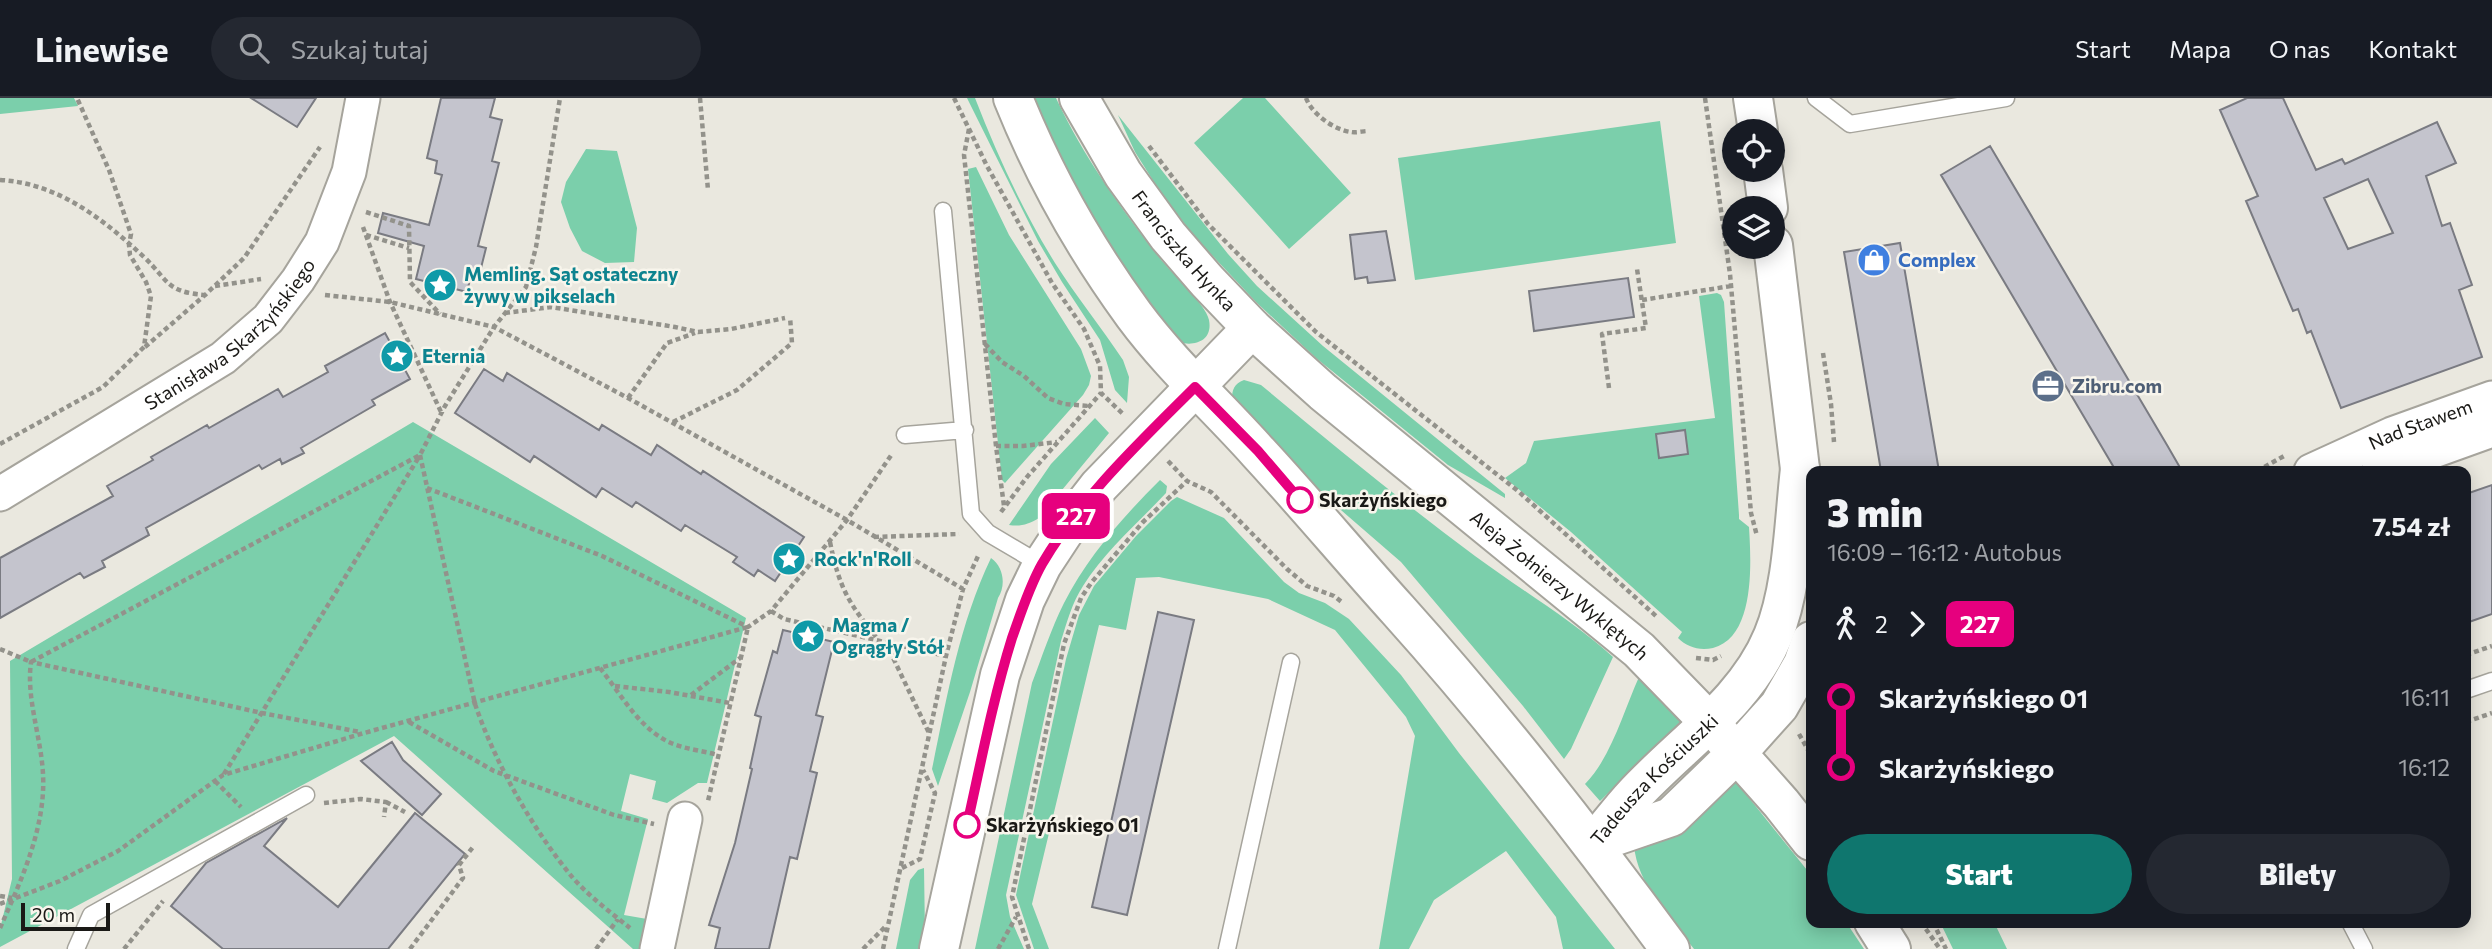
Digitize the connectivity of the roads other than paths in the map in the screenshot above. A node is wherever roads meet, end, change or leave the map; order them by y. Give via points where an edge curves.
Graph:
1 (363, 98) edge
2 (1013, 98) edge
3 (1079, 98) edge
4 (1753, 98) edge
5 (1816, 98) edge
6 (2006, 98) edge
7 (1756, 119) edge
8 (943, 211) dead end
9 (1775, 259) edge
10 (1252, 328) junction
11 (1195, 387) junction
12 (2492, 398) edge
13 (965, 430) junction
14 (2492, 430) edge
15 (905, 435) road end
16 (2322, 466) edge
17 (2392, 466) edge
18 (1800, 468) junction
19 (0, 494) edge
20 (1806, 497) edge
21 (1042, 565) junction
22 (1806, 661) edge
23 (1291, 662) dead end
24 (2492, 681) edge
25 (2471, 688) edge
26 (1709, 722) junction
27 (1736, 754) junction
28 (306, 795) dead end
29 (683, 825) road end
30 (1806, 835) edge
31 (1593, 844) junction
32 (1878, 928) edge
33 (2353, 928) edge
34 (657, 948) edge
35 (76, 949) edge
36 (939, 949) edge
37 (1227, 949) edge
38 (1670, 949) edge
39 (1892, 949) edge
40 (2364, 949) edge

1 - 19 street, Stanisława Skarżyńskiego via 349,172 322,242 268,318 223,358
2 - 11 main road via 1078,232 1135,317
3 - 10 main road, Franciszka Hynka via 1123,174 1168,236
4 - 7 main road
5 - 6 lane via 1850,124
8 - 13 lane
9 - 18 main road, Tadeusza Kościuszki
10 - 11 main road, Franciszka Hynka
10 - 26 main road, Aleja Żołnierzy Wyklętych via 1323,392 1639,650
11 - 21 main road, Franciszka Hynka via 1099,486
11 - 31 main road via 1258,451 1446,663
12 - 16 street, Nad Stawem via 2392,434
13 - 15 lane
13 - 21 lane via 971,514 988,533
14 - 17 street, Nad Stawem
18 - 20 main road, Tadeusza Kościuszki
18 - 26 main road, Tadeusza Kościuszki via 1785,598 1773,636 1748,681
21 - 36 main road, Franciszka Hynka via 1000,675
22 - 27 main road, Tadeusza Kościuszki via 1779,706
23 - 37 lane
24 - 25 lane
26 - 27 main road, Aleja Żołnierzy Wyklętych
26 - 31 main road, Tadeusza Kościuszki via 1634,795
27 - 30 main road, Aleja Żołnierzy Wyklętych
27 - 31 main road, Tadeusza Kościuszki via 1671,817
28 - 35 lane via 91,915
29 - 34 street
31 - 38 main road
32 - 39 main road
33 - 40 lane

